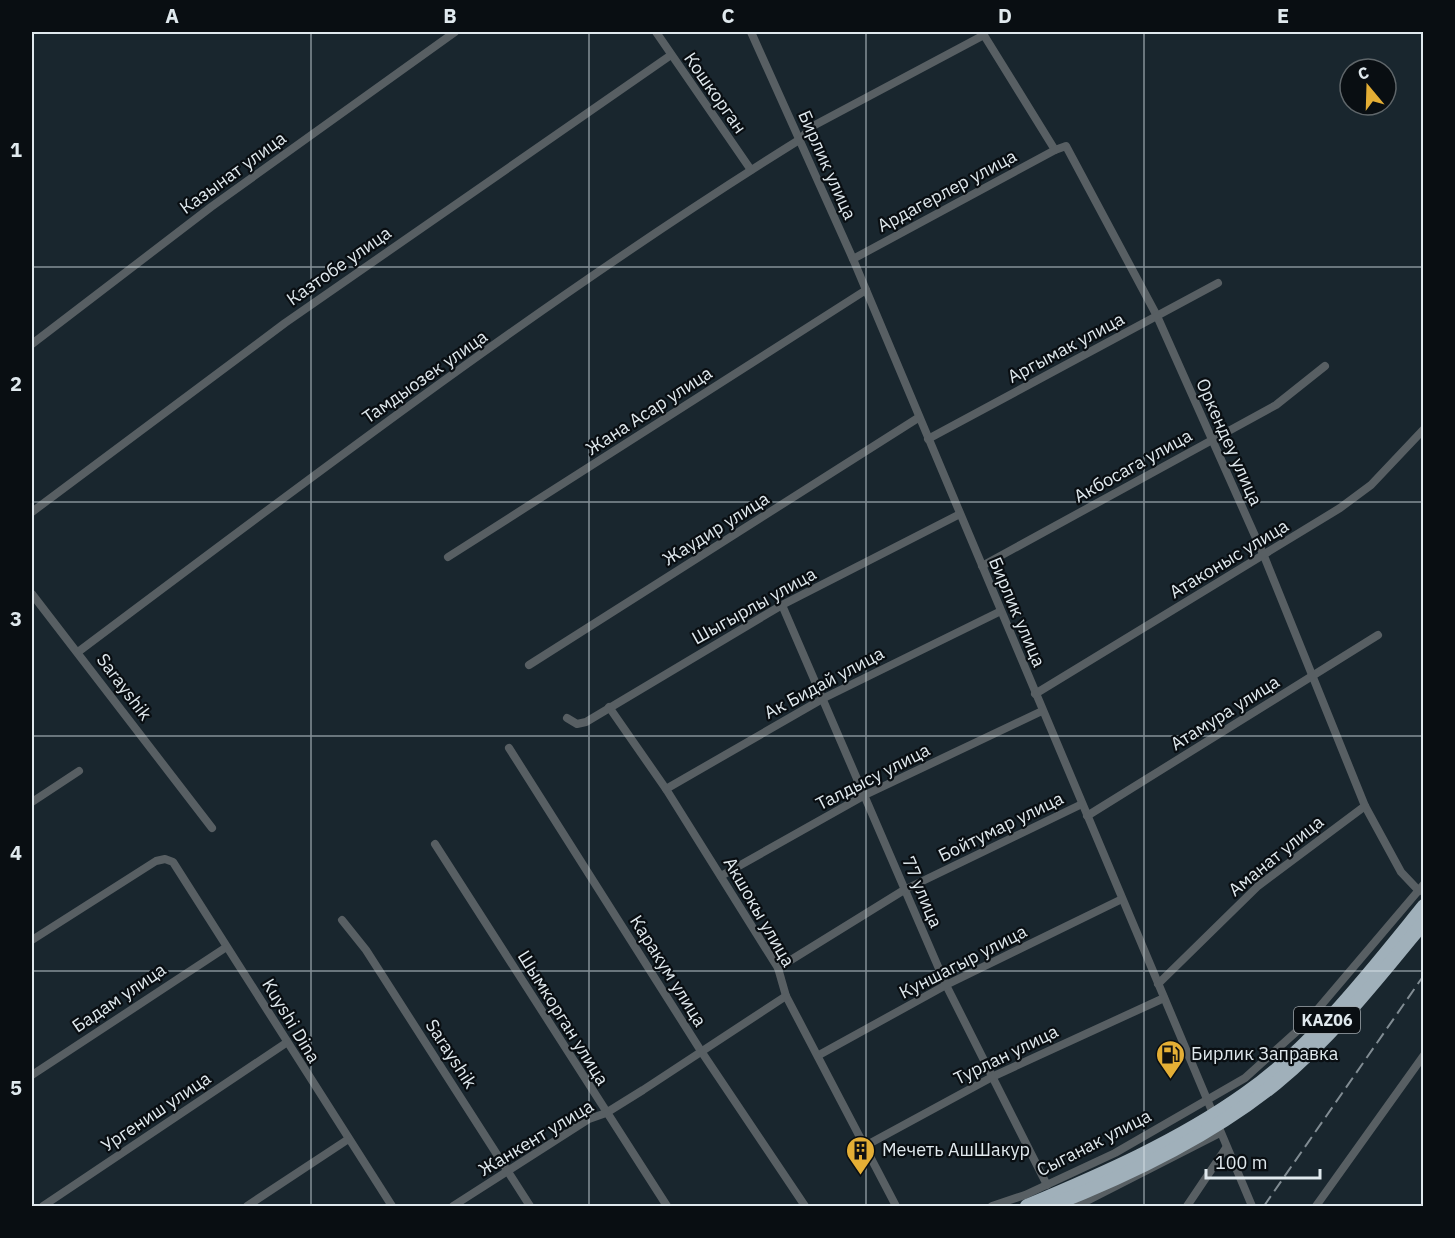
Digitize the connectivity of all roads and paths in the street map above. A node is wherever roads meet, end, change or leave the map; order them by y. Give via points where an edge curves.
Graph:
1 (455, 32) edge
2 (656, 32) edge
3 (751, 32) edge
4 (983, 33) edge
5 (671, 55) junction
6 (799, 140) junction
7 (1055, 150) junction
8 (751, 170) junction
9 (853, 259) junction
10 (1218, 283) dead end
11 (866, 290) junction
12 (1157, 316) junction
13 (32, 344) edge
14 (1325, 366) dead end
15 (918, 418) junction
16 (1424, 429) edge
17 (928, 439) junction
18 (1213, 440) junction
19 (32, 512) edge
20 (960, 514) junction
21 (1264, 556) junction
22 (448, 557) dead end
23 (982, 566) junction
24 (32, 594) edge
25 (782, 605) junction
26 (1001, 611) junction
27 (1378, 635) dead end
28 (78, 652) junction
29 (529, 665) dead end
30 (1311, 678) junction
31 (1035, 694) junction
32 (824, 698) junction
33 (609, 707) junction
34 (1042, 711) junction
35 (567, 718) dead end
36 (509, 748) dead end
37 (80, 771) dead end
38 (666, 789) junction
39 (865, 795) junction
40 (32, 802) edge
41 (1082, 804) junction
42 (1365, 806) junction
43 (1087, 816) junction
44 (212, 828) dead end
45 (435, 844) dead end
46 (721, 876) junction
47 (1421, 888) edge
48 (904, 890) junction
49 (1122, 899) junction
50 (1424, 906) edge
51 (342, 920) dead end
52 (1424, 922) edge
53 (32, 940) edge
54 (225, 948) junction
55 (778, 968) junction
56 (1158, 984) junction
57 (946, 985) junction
58 (786, 996) junction
59 (1164, 998) junction
60 (286, 1043) junction
61 (701, 1051) junction
62 (819, 1055) junction
63 (1424, 1055) edge
64 (32, 1075) edge
65 (994, 1076) junction
66 (1207, 1100) junction
67 (606, 1113) junction
68 (1217, 1124) junction
69 (348, 1140) junction
70 (865, 1146) junction
71 (1226, 1148) junction
72 (510, 1172) junction
73 (1047, 1185) junction
74 (44, 1206) edge
75 (246, 1206) edge
76 (392, 1206) edge
77 (453, 1206) edge
78 (530, 1206) edge
79 (667, 1206) edge
80 (805, 1206) edge
81 (896, 1206) edge
82 (992, 1206) edge
83 (1027, 1206) edge
84 (1050, 1206) edge
85 (1077, 1206) edge
86 (1187, 1206) edge
87 (1252, 1206) edge
88 (1316, 1206) edge

1 - 13 street, Казынат улица via 220,200
2 - 5 street, Кошкорган
3 - 6 street, Бирлик улица
4 - 6 street, Тамдыозек улица via 813,126
4 - 7 street, Оркендеу улица
5 - 8 street, Кошкорган
5 - 19 street, Казтобе улица via 285,323
6 - 8 street, Тамдыозек улица
6 - 9 street, Бирлик улица
7 - 9 street, Ардагерлер улица
7 - 12 street, Оркендеу улица via 1066,146 1072,155
8 - 28 street, Тамдыозек улица via 361,440
9 - 11 street, Бирлик улица
10 - 12 street, Аргымак улица
11 - 15 street, Бирлик улица
11 - 22 street, Жана Асар улица
12 - 17 street, Аргымак улица
12 - 18 street, Оркендеу улица
14 - 18 street, Акбосага улица via 1276,405
15 - 17 street, Бирлик улица
15 - 29 street, Жаудир улица
16 - 21 street, Атаконыс улица via 1371,485
17 - 20 street, Бирлик улица
18 - 21 street, Оркендеу улица
18 - 23 street, Акбосага улица
20 - 23 street, Бирлик улица
20 - 25 street, Шыгырлы улица
21 - 30 street, Оркендеу улица
21 - 31 street, Атаконыс улица
23 - 26 street, Бирлик улица
24 - 28 street, Sarayshik
25 - 32 street, 77 улица
25 - 33 street, Шыгырлы улица
26 - 31 street, Бирлик улица
26 - 32 street, Ак Бидай улица
27 - 30 street, Атамура улица
28 - 44 street, Sarayshik
30 - 42 street, Оркендеу улица
30 - 43 street, Атамура улица
31 - 34 street, Бирлик улица
32 - 38 street, Ак Бидай улица
32 - 39 street, 77 улица
33 - 35 street, Шыгырлы улица via 581,724
33 - 38 street, Акшокы улица
34 - 39 street, Талдысу улица
34 - 41 street, Бирлик улица
36 - 61 street, Каракум улица
37 - 40 street
38 - 46 street, Акшокы улица
39 - 46 street, Талдысу улица
39 - 48 street, 77 улица
41 - 43 street, Бирлик улица
41 - 48 street, Бойтумар улица
42 - 47 street, Оркендеу улица via 1401,872
42 - 56 street, Аманат улица via 1258,886
43 - 49 street, Бирлик улица
45 - 67 street, Шымкорган улица
46 - 55 street, Акшокы улица
47 - 66 street, Сыганак улица via 1306,1023 1245,1078
48 - 55 street, Бойтумар улица
48 - 57 street, 77 улица
49 - 56 street, Бирлик улица
49 - 57 street, Куншагыр улица
50 - 68 highway, KАZ06 via 1296,1051
51 - 72 street, Sarayshik via 366,950
52 - 68 highway, KАZ06 via 1302,1058 1252,1101
53 - 54 street, Kuyshi Dina via 160,859 173,862
54 - 60 street, Kuyshi Dina
54 - 64 street, Бадам улица
55 - 58 street, Акшокы улица
56 - 59 street, Бирлик улица
57 - 62 street, Куншагыр улица
57 - 65 street, 77 улица
58 - 61 street, Жанкент улица
58 - 62 street, Акшокы улица
59 - 65 street, Турлан улица
59 - 66 street, Бирлик улица
60 - 69 street, Kuyshi Dina
60 - 74 street, Ургениш улица
61 - 67 street, Жанкент улица
61 - 80 street, Каракум улица
62 - 70 street, Акшокы улица
63 - 88 street
65 - 70 street, Турлан улица
65 - 73 street, 77 улица
66 - 68 street, Бирлик улица
66 - 73 street, Сыганак улица via 1115,1153
67 - 72 street, Жанкент улица via 589,1119
67 - 79 street, Шымкорган улица
68 - 71 street, Бирлик улица
68 - 83 highway, KАZ06
68 - 84 highway, KАZ06 via 1095,1188
68 - 85 street
69 - 75 street
69 - 76 street, Kuyshi Dina
70 - 81 street, Акшокы улица
71 - 86 street
71 - 87 street, Бирлик улица
72 - 77 street, Жанкент улица
72 - 78 street, Sarayshik
73 - 82 street, Сыганак улица

